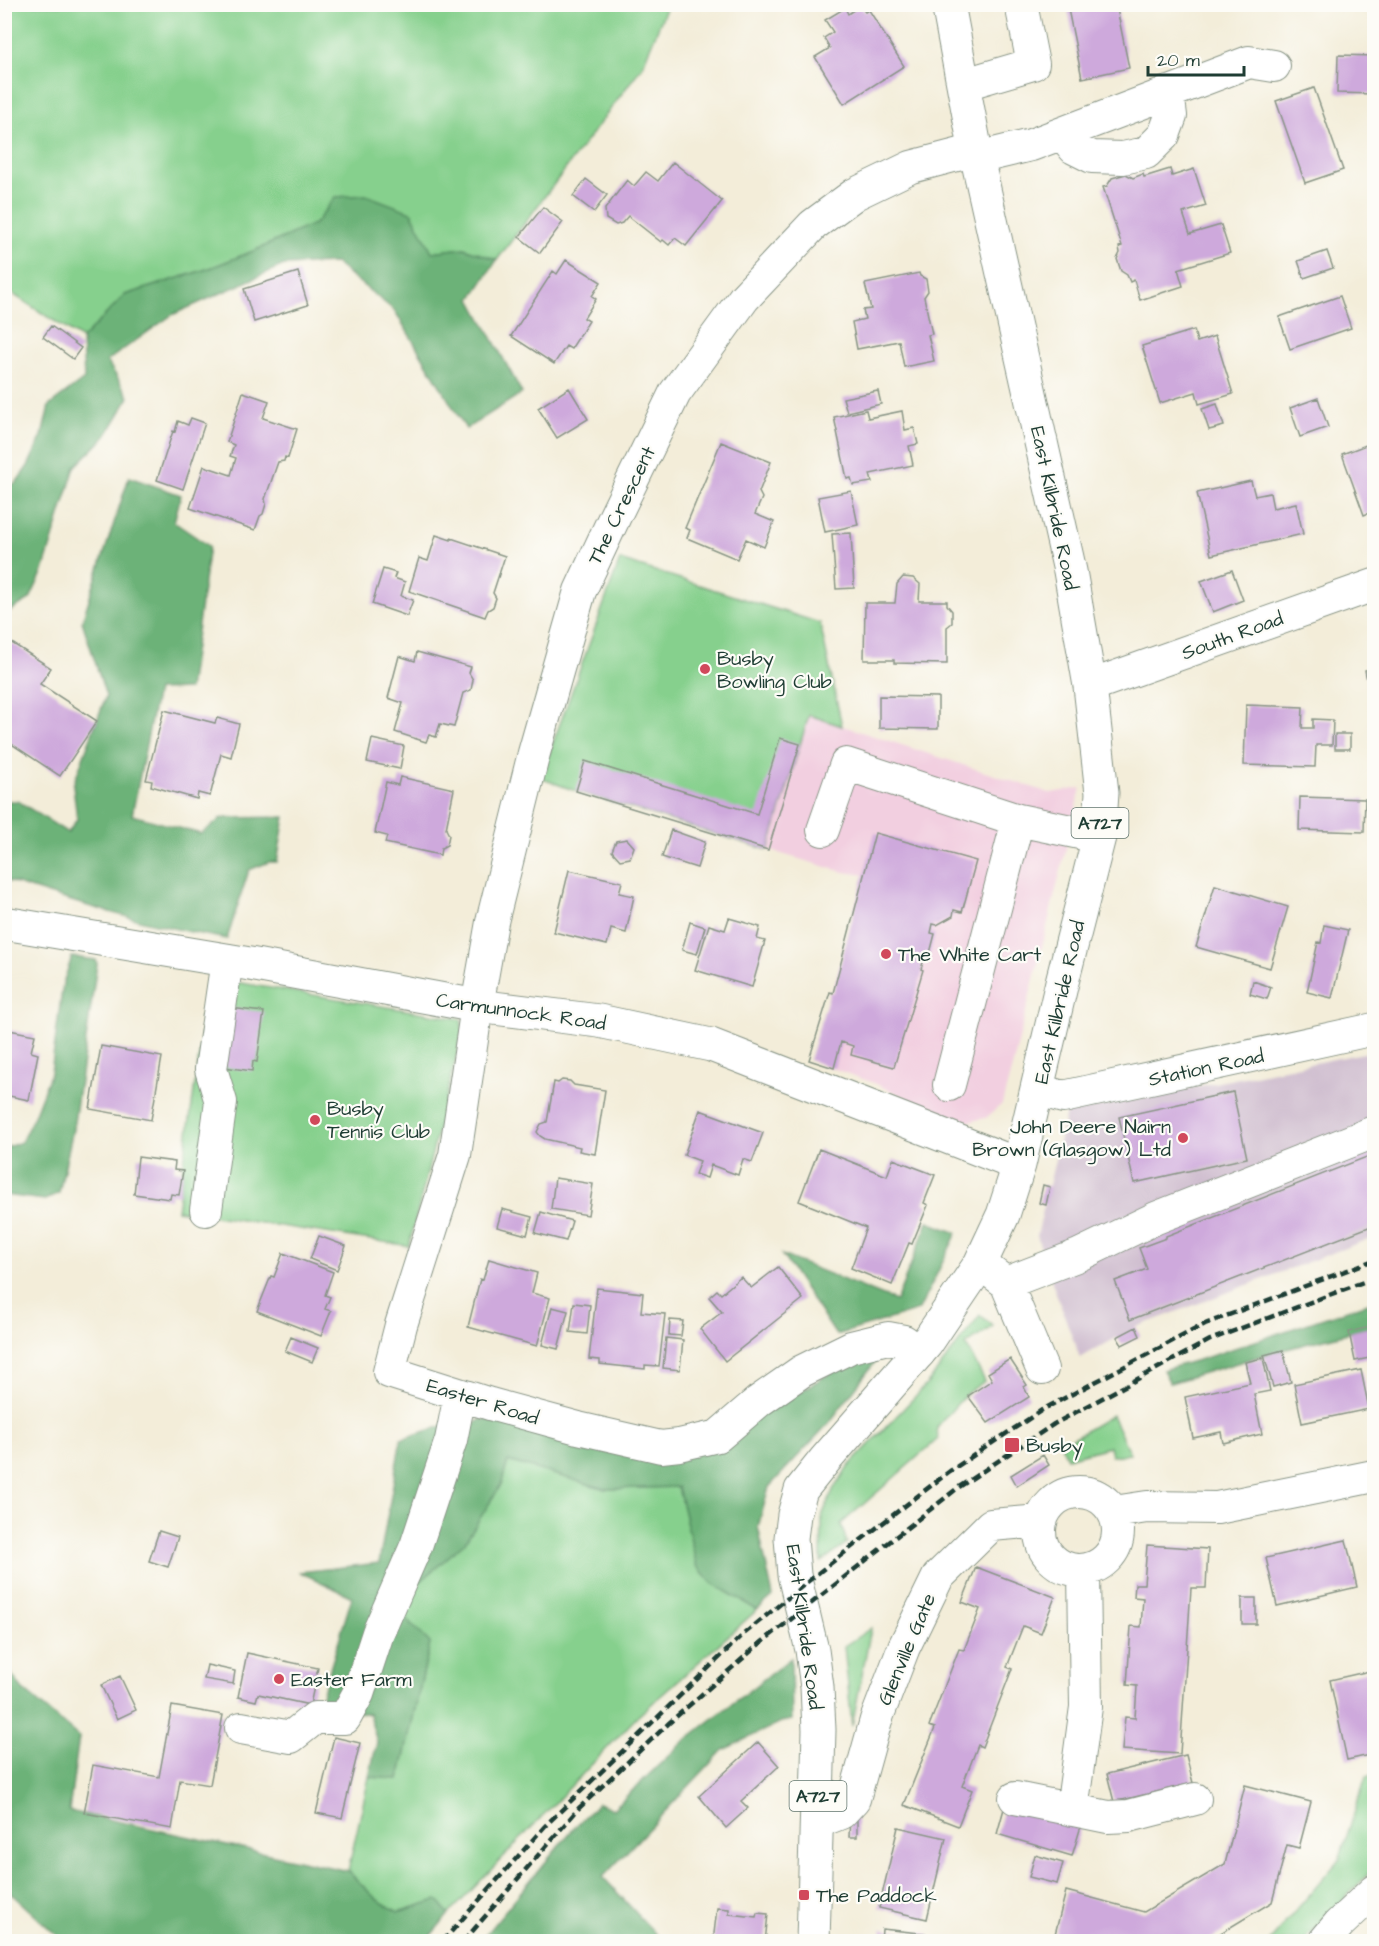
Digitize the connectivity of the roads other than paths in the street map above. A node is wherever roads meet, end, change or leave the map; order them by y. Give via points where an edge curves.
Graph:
1 (948, 4) edge
2 (1021, 4) edge
3 (1274, 66) dead end
4 (965, 84) junction
5 (1168, 92) junction
6 (1063, 134) junction
7 (977, 154) junction
8 (1374, 585) edge
9 (1090, 686) junction
10 (1018, 820) junction
11 (823, 830) dead end
12 (1099, 837) junction
13 (4, 923) edge
14 (226, 960) junction
15 (477, 1006) junction
16 (1374, 1029) edge
17 (949, 1085) dead end
18 (1038, 1090) junction
19 (1374, 1132) edge
20 (1019, 1166) junction
21 (206, 1210) dead end
22 (993, 1274) junction
23 (919, 1353) junction
24 (1042, 1369) dead end
25 (460, 1395) junction
26 (1374, 1476) edge
27 (1114, 1512) junction
28 (1041, 1521) junction
29 (1084, 1570) junction
30 (241, 1728) dead end
31 (1015, 1798) dead end
32 (1195, 1799) dead end
33 (1072, 1810) junction
34 (818, 1822) junction
35 (1374, 1891) edge
36 (813, 1941) edge
37 (1324, 1941) edge

1 - 4 main road, East Kilbride Road / A727
2 - 4 street via 1033,64
3 - 5 street, The Crescent via 1249,62
4 - 7 main road, East Kilbride Road / A727
5 - 6 street, The Crescent
5 - 6 street via 1171,116 1164,135 1146,153 1124,158 1092,157 1074,148
6 - 7 street, The Crescent via 1031,145
7 - 9 main road, East Kilbride Road / A727 via 1070,571
7 - 15 street, The Crescent via 912,167 855,194 813,225 744,298 675,393 580,591 528,775 492,922
8 - 9 street, South Road
9 - 12 main road, East Kilbride Road / A727 via 1102,793
10 - 11 street via 846,764
10 - 12 street
10 - 17 street
12 - 18 main road, East Kilbride Road / A727
13 - 14 main road, Carmunnock Road
14 - 15 main road, Carmunnock Road
14 - 21 street via 211,1069 221,1102
15 - 20 main road, Carmunnock Road via 599,1021 711,1046
15 - 25 street, Easter Road via 454,1155 389,1372
16 - 18 street, Station Road via 1063,1097
18 - 20 main road, East Kilbride Road / A727
19 - 22 street via 1156,1218 1079,1255
20 - 22 main road, East Kilbride Road / A727 via 1003,1215
22 - 23 main road, East Kilbride Road / A727
22 - 24 street
23 - 25 street, Easter Road via 903,1341 888,1338 851,1347 802,1371 718,1436 661,1447
23 - 34 main road, East Kilbride Road / A727 via 801,1490 794,1515 794,1575 817,1687
25 - 30 street via 451,1440 416,1546 345,1718 315,1718 291,1737
26 - 27 street via 1217,1508
27 - 28 street via 1090,1493 1075,1492 1060,1496
27 - 29 street via 1118,1525 1114,1550 1107,1560
28 - 29 street via 1041,1540 1049,1557 1071,1570
28 - 34 street, Glenville Gate via 991,1525 938,1577 904,1647 876,1720 855,1799 841,1813
29 - 33 street via 1086,1707
31 - 33 street
32 - 33 street via 1129,1816 1108,1817
34 - 36 main road, East Kilbride Road / A727
35 - 37 street

